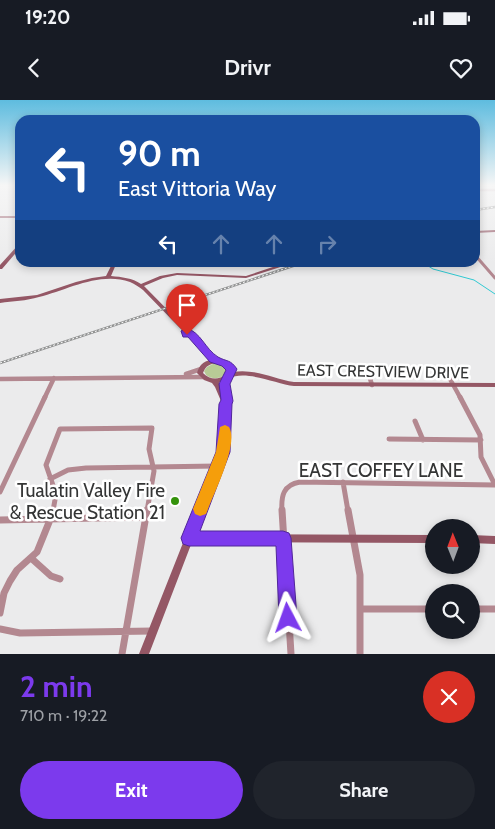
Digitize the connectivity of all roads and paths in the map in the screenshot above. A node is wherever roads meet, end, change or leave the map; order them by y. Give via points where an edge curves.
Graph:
1 (0, 217) edge
2 (15, 217) edge
3 (480, 232) edge
4 (495, 232) edge
5 (15, 250) edge
6 (480, 261) edge
7 (113, 267) edge
8 (278, 267) edge
9 (0, 268) edge
10 (108, 278) junction
11 (495, 278) edge
12 (141, 286) junction
13 (0, 300) edge
14 (186, 331) junction
15 (217, 361) junction
16 (203, 366) junction
17 (230, 367) junction
18 (368, 372) dead end
19 (180, 376) junction
20 (228, 376) junction
21 (203, 377) junction
22 (54, 378) junction
23 (0, 379) edge
24 (450, 379) dead end
25 (271, 380) junction
26 (214, 381) junction
27 (372, 385) junction
28 (454, 386) junction
29 (495, 386) edge
30 (226, 404) junction
31 (415, 420) dead end
32 (389, 438) dead end
33 (423, 440) junction
34 (481, 440) junction
35 (154, 466) junction
36 (218, 466) junction
37 (50, 479) junction
38 (343, 482) junction
39 (495, 485) edge
40 (0, 492) edge
41 (146, 517) junction
42 (50, 519) junction
43 (0, 520) edge
44 (189, 538) junction
45 (283, 538) junction
46 (354, 538) junction
47 (425, 539) edge
48 (480, 539) edge
49 (495, 540) edge
50 (31, 558) junction
51 (60, 579) dead end
52 (360, 609) junction
53 (425, 609) edge
54 (480, 609) edge
55 (495, 609) edge
56 (0, 613) edge
57 (0, 628) edge
58 (126, 630) junction
59 (153, 631) junction
60 (122, 654) edge
61 (144, 654) edge
62 (291, 654) edge
63 (360, 654) edge

1 - 2 street
3 - 4 street
5 - 9 street
6 - 11 street
7 - 10 street
8 - 12 street via 246,277 177,274
10 - 12 street
10 - 13 street via 78,282 27,298
12 - 14 street
14 - 15 street
14 - 16 street via 204,353
15 - 16 street
15 - 17 street
16 - 19 street
16 - 21 street
17 - 20 street
17 - 25 street, EAST CRESTVIEW DRIVE via 258,373
18 - 27 street
19 - 21 street
19 - 22 street
20 - 25 street, EAST CRESTVIEW DRIVE via 249,373
20 - 26 street
20 - 30 street
21 - 26 street
22 - 23 street
22 - 40 street
24 - 28 street
25 - 27 street, EAST CRESTVIEW DRIVE via 289,384
26 - 30 street
27 - 28 street, EAST CRESTVIEW DRIVE
28 - 29 street, EAST CRESTVIEW DRIVE
28 - 34 street
30 - 36 street via 224,446
31 - 33 street
32 - 33 street
33 - 34 street
34 - 39 street via 481,457
35 - 36 street
35 - 37 street via 76,469
35 - 37 street via 149,449 152,428 60,429 46,465
35 - 41 street
36 - 44 street
37 - 42 street via 56,498
38 - 39 street, EAST COFFEY LANE
38 - 45 street, EAST COFFEY LANE via 295,483 285,488 281,501
38 - 46 street
41 - 42 street
41 - 58 street
42 - 43 street
42 - 50 street via 40,546
44 - 45 street
44 - 59 street
45 - 46 street
45 - 62 street, EAST COFFEY LANE
46 - 47 street
46 - 52 street via 360,575
48 - 49 street
50 - 51 street via 51,576
50 - 56 street via 11,579
52 - 53 street
52 - 63 street
54 - 55 street
57 - 58 street via 20,633
58 - 59 street
58 - 60 street
59 - 61 street

